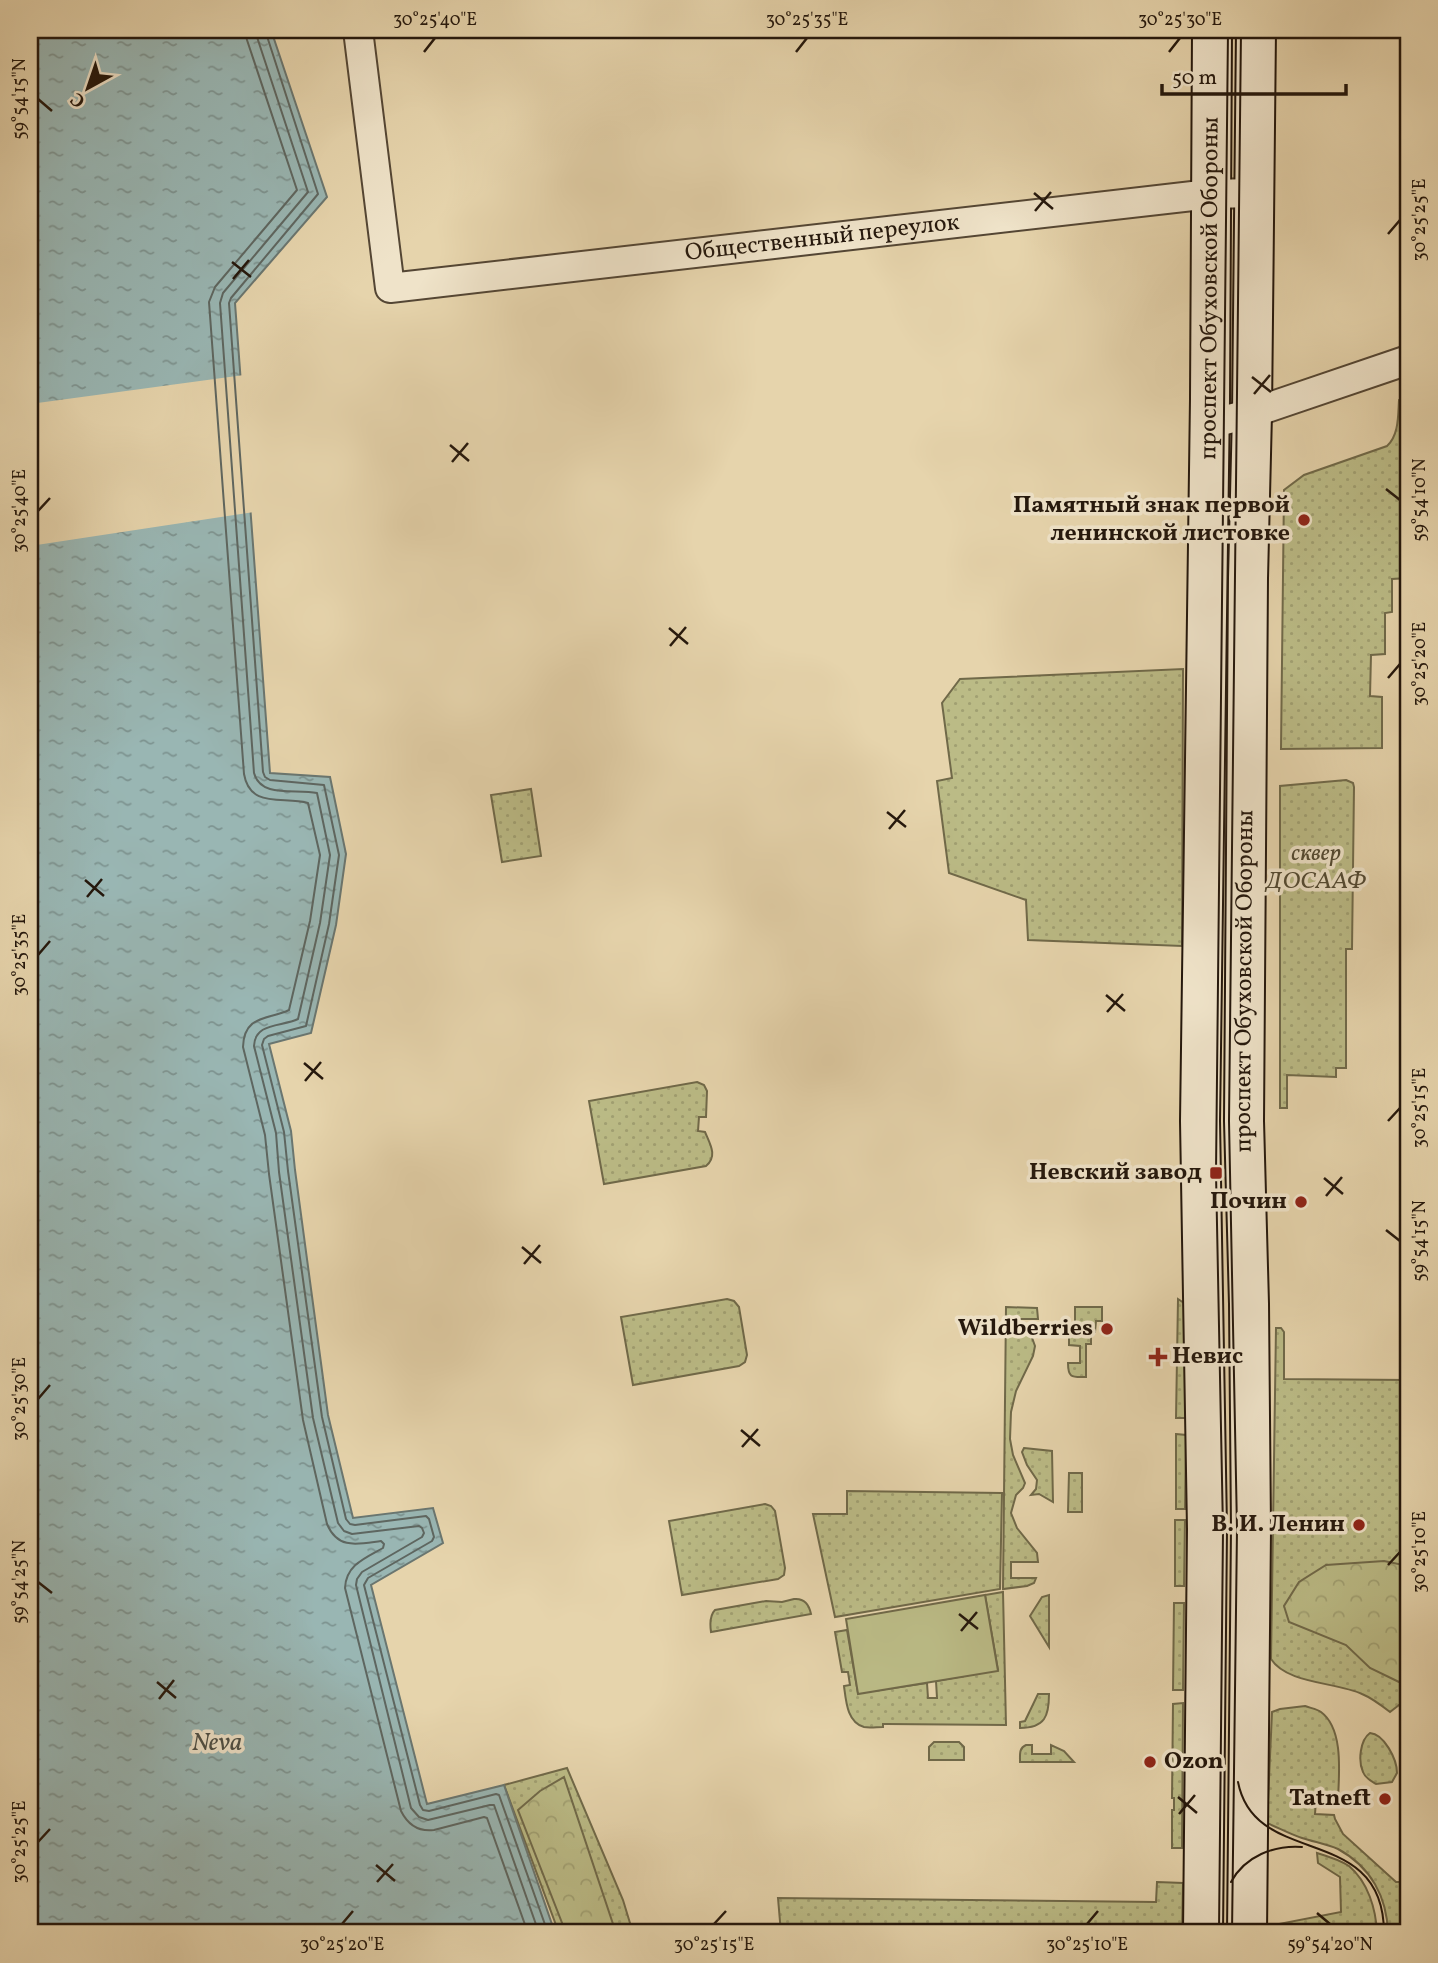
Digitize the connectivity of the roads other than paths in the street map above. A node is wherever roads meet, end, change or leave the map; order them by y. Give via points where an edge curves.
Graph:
1 (358, 30) edge
2 (1212, 30) edge
3 (1256, 30) edge
4 (1254, 192) junction
5 (1210, 194) junction
6 (1408, 360) edge
7 (1252, 413) junction
8 (1210, 424) junction
9 (1203, 1933) edge
10 (1247, 1933) edge

1 - 5 street, Общественный переулок via 390,288
2 - 5 main road, проспект Обуховской Обороны
3 - 4 main road, проспект Обуховской Обороны
4 - 5 street, Общественный переулок
4 - 7 main road, проспект Обуховской Обороны
5 - 8 main road, проспект Обуховской Обороны
6 - 7 street
7 - 8 street
7 - 10 main road, проспект Обуховской Обороны via 1244,1121 1251,1529
8 - 9 main road, проспект Обуховской Обороны via 1200,1121 1207,1529

